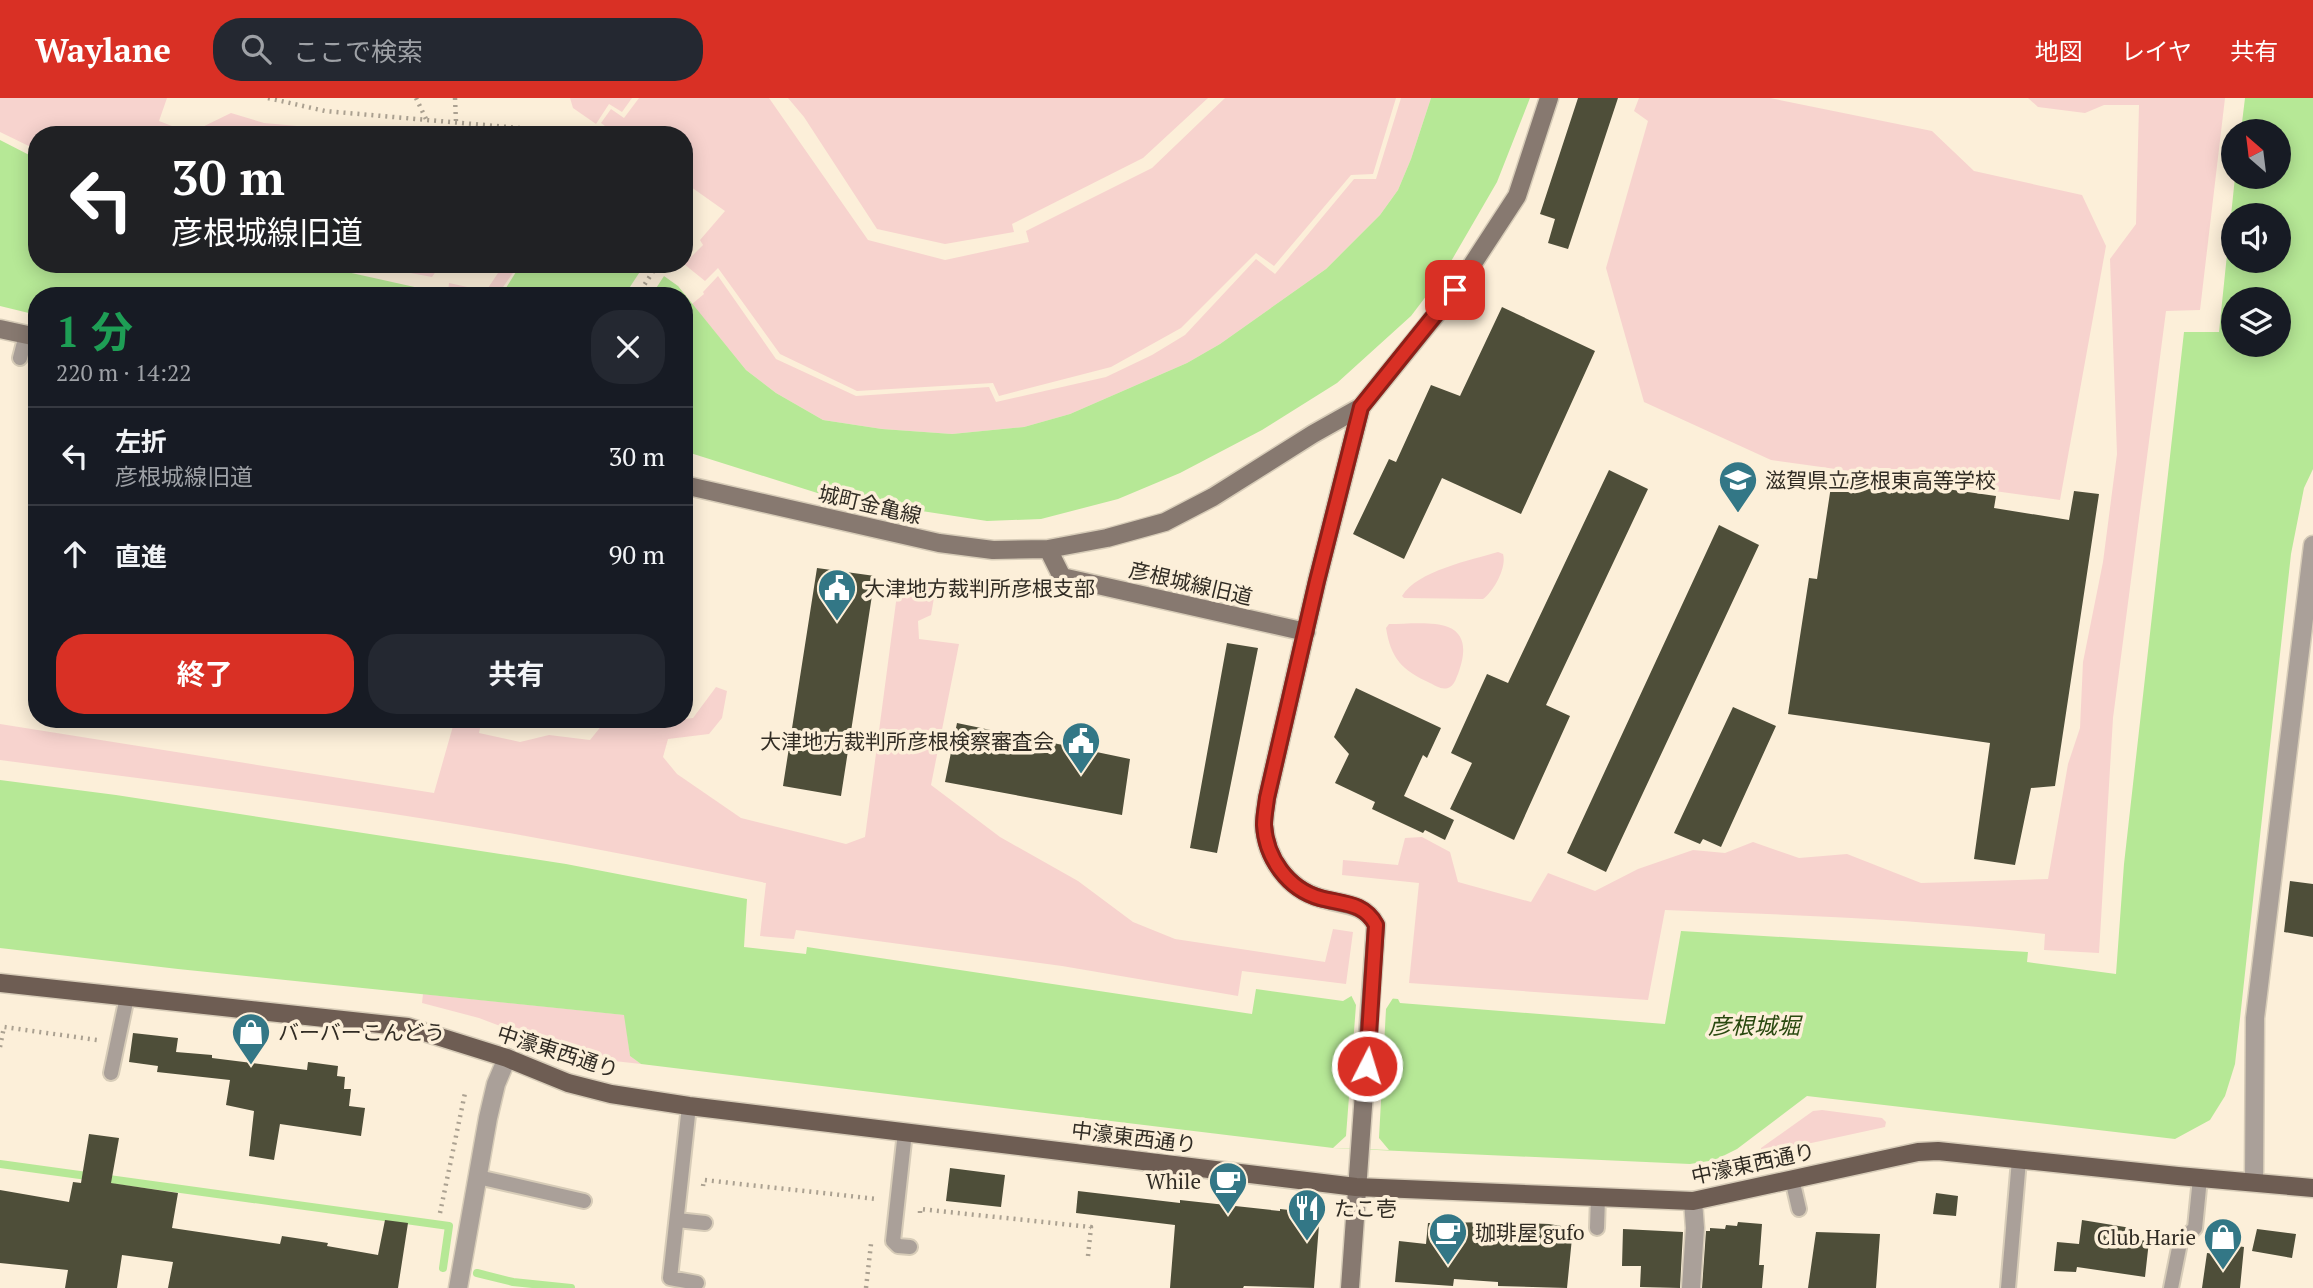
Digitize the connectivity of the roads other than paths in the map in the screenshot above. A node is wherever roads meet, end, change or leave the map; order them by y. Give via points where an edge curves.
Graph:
1 (1549, 98) edge
2 (0, 328) edge
3 (28, 335) edge
4 (28, 342) edge
5 (20, 358) dead end
6 (1361, 407) junction
7 (693, 487) edge
8 (2313, 545) edge
9 (1048, 549) junction
10 (1306, 632) junction
11 (0, 983) edge
12 (127, 997) junction
13 (507, 1058) junction
14 (111, 1073) dead end
15 (689, 1106) junction
16 (905, 1132) junction
17 (2019, 1160) junction
18 (478, 1177) junction
19 (2200, 1178) junction
20 (1792, 1179) junction
21 (2254, 1181) junction
22 (1356, 1187) junction
23 (2313, 1188) edge
24 (1598, 1197) junction
25 (584, 1201) dead end
26 (1693, 1201) junction
27 (1799, 1209) dead end
28 (677, 1220) junction
29 (705, 1223) dead end
30 (1597, 1228) dead end
31 (910, 1247) dead end
32 (697, 1283) dead end
33 (458, 1288) edge
34 (1350, 1288) edge
35 (1691, 1288) edge
36 (2008, 1288) edge
37 (2171, 1288) edge

1 - 6 street, 彦根城線旧道 via 1517,196 1455,290
2 - 3 street
4 - 5 lane
6 - 9 street, 彦根城線旧道 via 1165,522
6 - 10 street
7 - 9 street, 城町金亀線 via 939,543 993,550
8 - 21 street via 2255,1017
9 - 10 street, 彦根城線旧道 via 1062,578
10 - 22 street via 1264,824 1268,845 1286,878 1300,890 1363,909 1377,932
11 - 12 main road, 中濠東西通り
12 - 13 main road, 中濠東西通り via 408,1027
12 - 14 lane
13 - 15 main road, 中濠東西通り via 568,1083
13 - 18 street via 496,1084
15 - 16 main road, 中濠東西通り
15 - 28 lane
16 - 22 main road, 中濠東西通り
16 - 31 lane via 893,1241
17 - 19 main road, 中濠東西通り
17 - 20 main road, 中濠東西通り via 1918,1152
17 - 36 lane
18 - 25 lane
18 - 33 street
19 - 21 main road, 中濠東西通り
19 - 37 lane via 2195,1228 2180,1243
20 - 26 main road, 中濠東西通り
20 - 27 lane
21 - 23 main road, 中濠東西通り
22 - 24 main road, 中濠東西通り
22 - 34 street
24 - 26 main road, 中濠東西通り
24 - 30 lane
26 - 35 street
28 - 29 lane
28 - 32 lane via 670,1278

